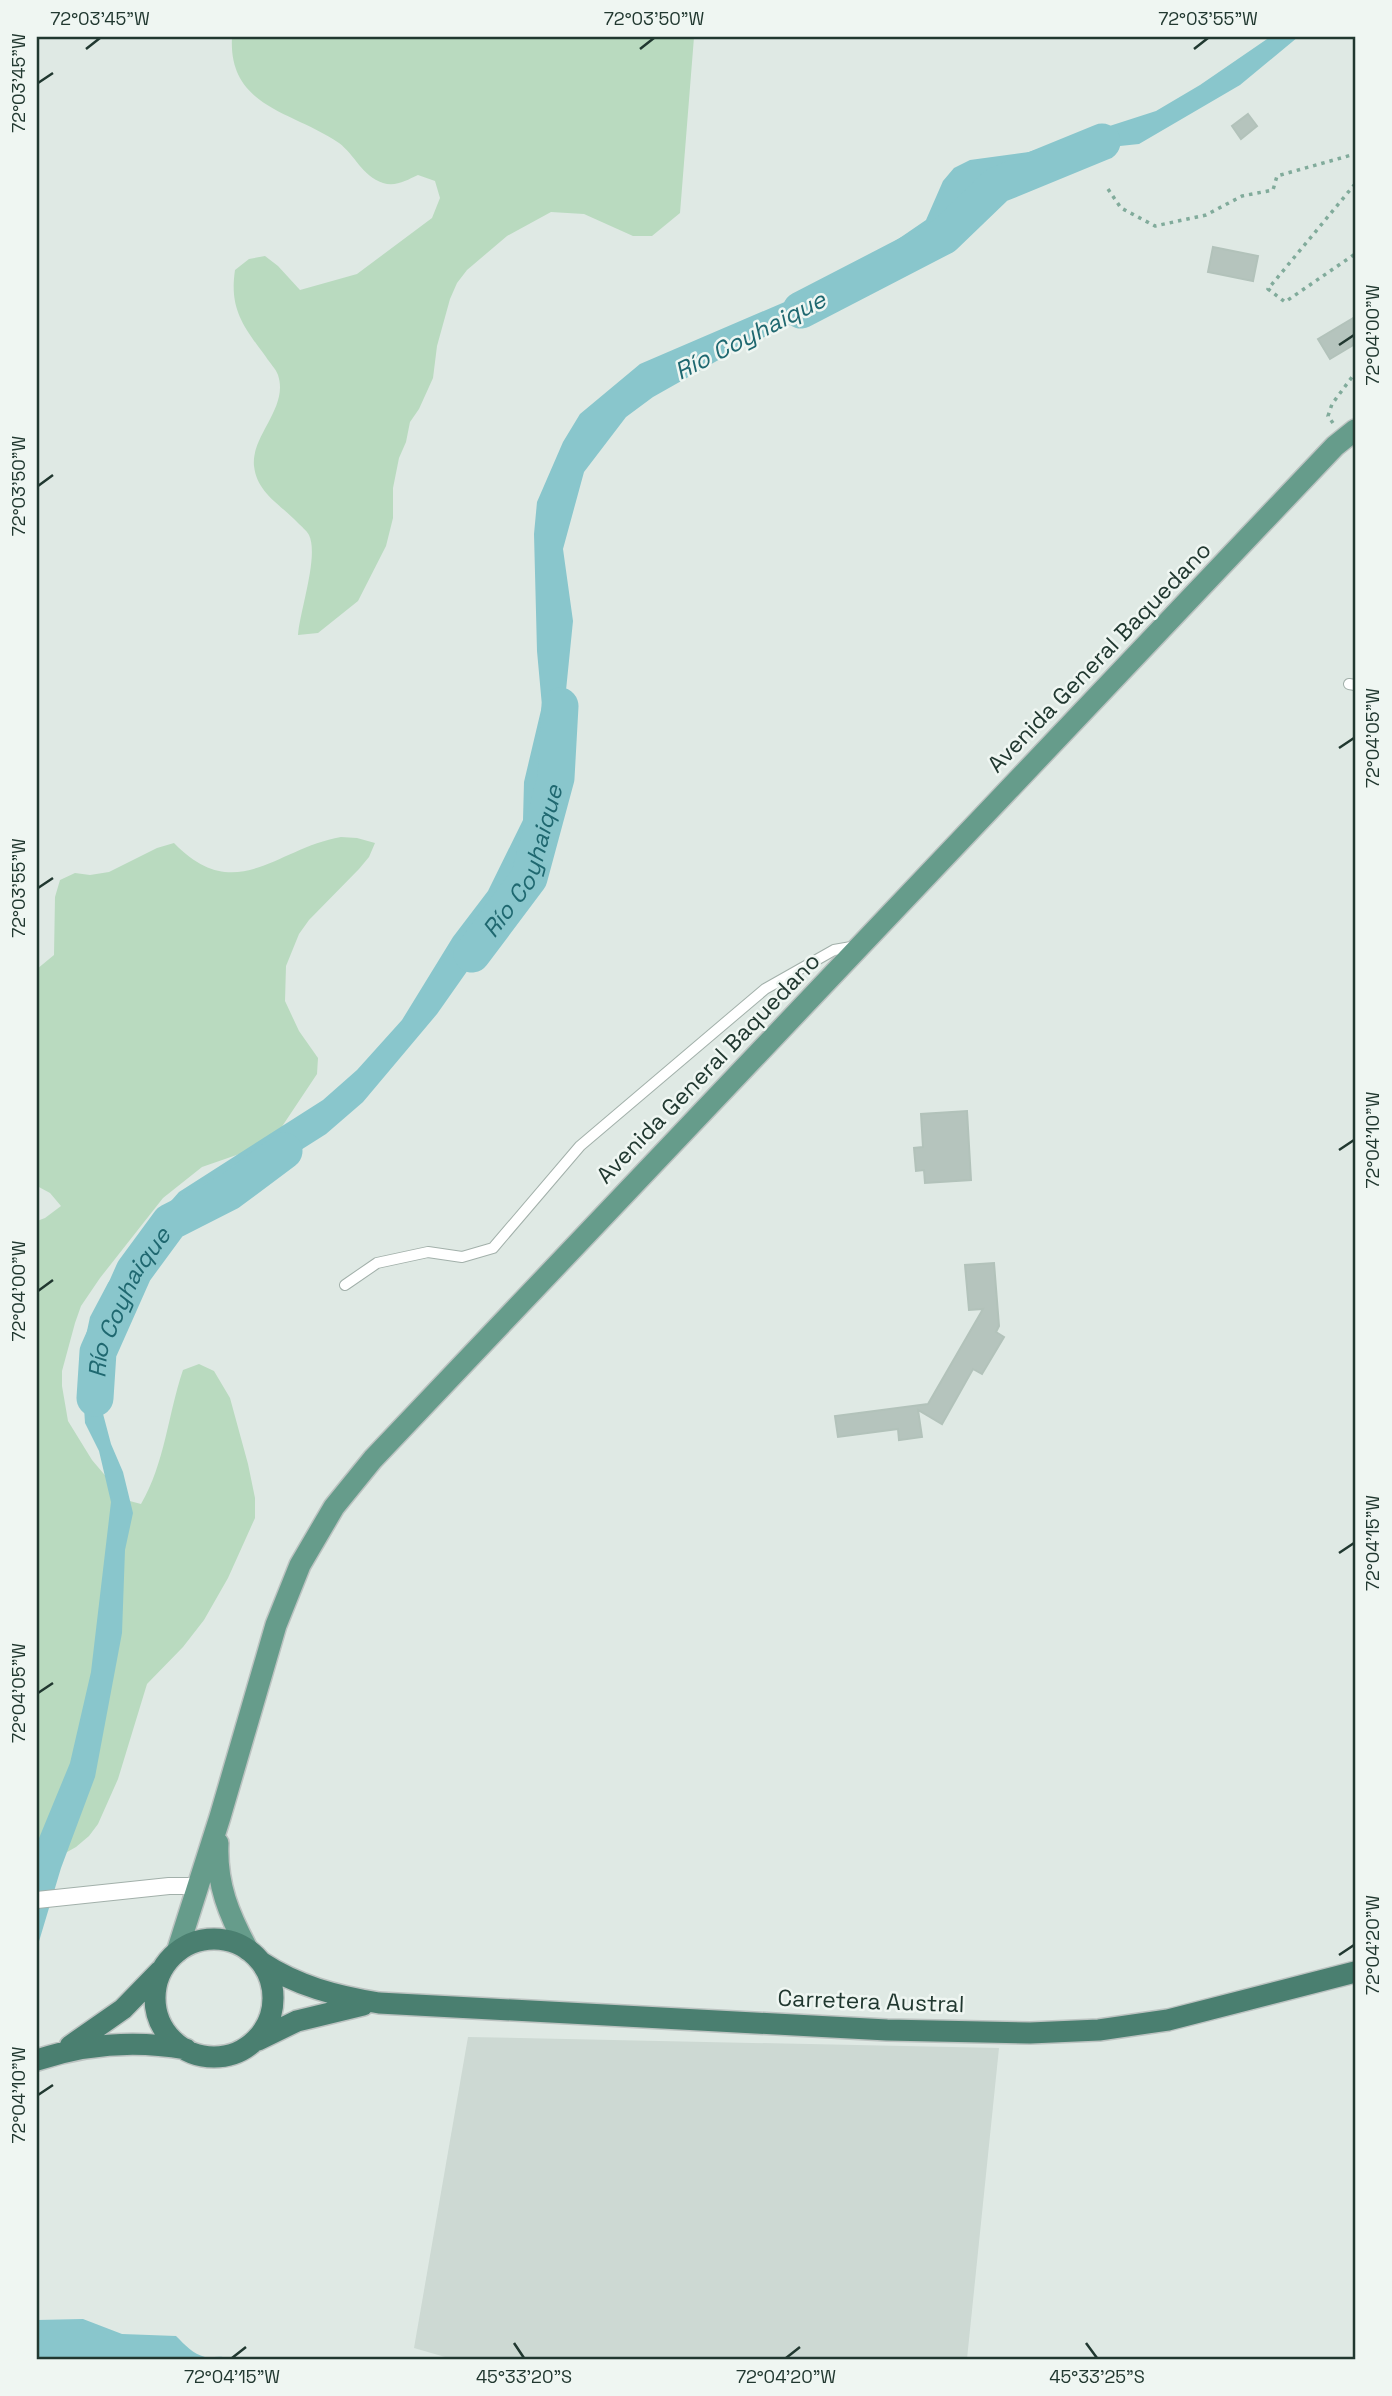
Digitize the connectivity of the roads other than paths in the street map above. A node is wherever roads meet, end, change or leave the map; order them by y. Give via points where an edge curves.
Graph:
1 (1350, 434) edge
2 (861, 946) junction
3 (345, 1285) dead end
4 (219, 1817) junction
5 (198, 1885) junction
6 (37, 1900) edge
7 (255, 1956) junction
8 (170, 1960) junction
9 (1355, 1972) edge
10 (379, 2003) junction
11 (253, 2042) junction
12 (186, 2049) junction
13 (57, 2053) junction
14 (37, 2060) edge

1 - 2 main road, Avenida General Baquedano
2 - 3 lane via 834,950 765,989 580,1146 493,1248 462,1257 428,1252 377,1263
2 - 4 main road, Avenida General Baquedano via 383,1449 334,1507 300,1565 276,1625
4 - 5 main road, Avenida General Baquedano
4 - 7 main road, Avenida General Baquedano via 219,1883 234,1924
5 - 6 street
5 - 8 main road, Avenida General Baquedano
7 - 8 highway via 237,1943 212,1939 187,1945
7 - 10 highway, Carretera Austral via 306,1986
7 - 11 highway via 271,1982 273,2004 266,2025
8 - 12 highway via 156,1992 156,2006 166,2031
8 - 13 highway via 122,2009
9 - 10 highway, Carretera Austral via 1168,2020 1042,2033 887,2030
10 - 11 highway, Carretera Austral via 297,2021
11 - 12 highway via 214,2057
12 - 13 highway via 103,2045
13 - 14 highway

